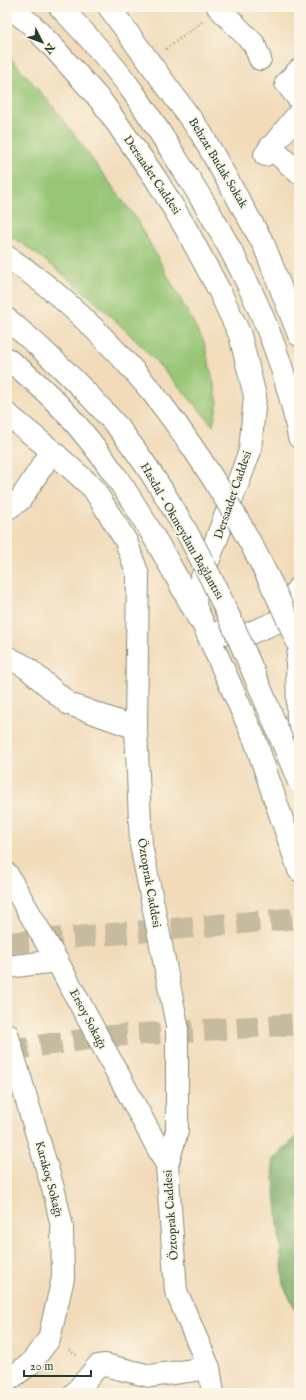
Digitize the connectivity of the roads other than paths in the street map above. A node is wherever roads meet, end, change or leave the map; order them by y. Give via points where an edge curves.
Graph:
1 (9, 7) edge
2 (60, 7) edge
3 (109, 7) edge
4 (219, 8) edge
5 (260, 59) dead end
6 (299, 70) edge
7 (299, 99) edge
8 (299, 113) edge
9 (299, 173) edge
10 (7, 258) edge
11 (7, 319) edge
12 (299, 335) edge
13 (7, 359) edge
14 (7, 414) edge
15 (299, 437) edge
16 (52, 451) junction
17 (7, 509) edge
18 (299, 587) edge
19 (199, 619) junction
20 (299, 647) edge
21 (7, 657) edge
22 (136, 728) junction
23 (299, 773) edge
24 (299, 782) edge
25 (299, 870) edge
26 (7, 874) edge
27 (57, 962) junction
28 (7, 967) edge
29 (7, 1034) edge
30 (167, 1165) junction
31 (209, 1368) junction
32 (7, 1381) edge
33 (74, 1393) edge
34 (212, 1393) edge

1 - 19 main road, Dersaadet Caddesi via 31,24 102,102 156,179 185,227 240,336 255,396 250,451 196,593 195,606
2 - 15 main road via 92,40 133,92 196,189 238,265 272,336
3 - 12 main road, Behzat Budak Sokak via 202,132 264,245
4 - 5 main road via 254,44
6 - 7 main road via 286,83
8 - 9 main road via 268,151
10 - 20 main road, bridge via 48,288 91,326 126,362 178,425 258,557
11 - 24 main road, Hasdal - Okmeydanı Bağlantısı, bridge via 66,371 92,398 118,427 154,478 212,578
13 - 19 main road via 55,401 99,455 160,546
14 - 16 main road, Öztoprak Caddesi
16 - 17 main road via 20,500
16 - 22 main road, Öztoprak Caddesi via 93,488 126,541 138,575
18 - 19 main road via 277,622 245,635 215,631
19 - 25 main road, Dersaadet Caddesi via 254,740
20 - 23 main road
21 - 22 main road via 26,667 69,704
22 - 30 main road, Öztoprak Caddesi via 141,844 177,1025 177,1131
26 - 27 main road, Ersoy Sokağı
27 - 28 main road
27 - 30 main road, Ersoy Sokağı
29 - 32 main road, Karakoç Sokağı via 55,1195 62,1226 63,1278 49,1339 30,1364
30 - 31 main road, Öztoprak Caddesi via 176,1291
31 - 33 main road via 150,1376 105,1365 98,1366
31 - 34 main road, Öztoprak Caddesi

